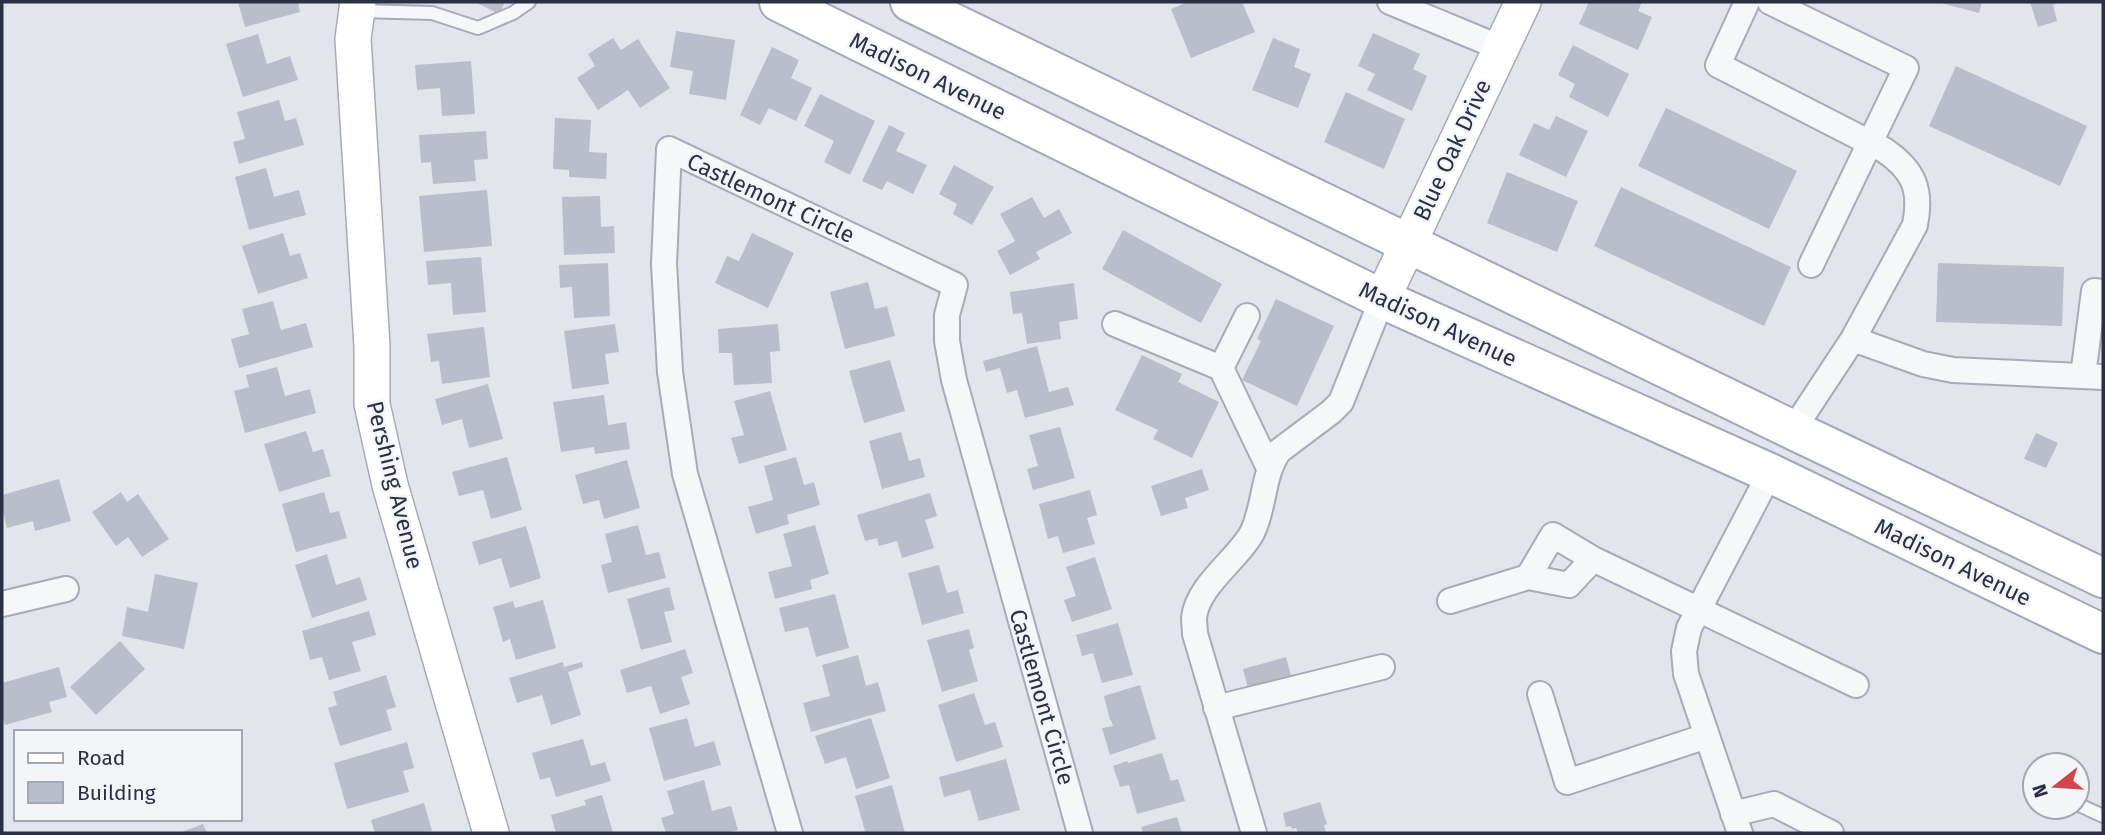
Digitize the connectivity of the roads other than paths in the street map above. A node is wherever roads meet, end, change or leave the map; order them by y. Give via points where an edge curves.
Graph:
1 (529, 2) edge
2 (779, 2) edge
3 (910, 2) edge
4 (1390, 2) edge
5 (1523, 2) edge
6 (1747, 2) edge
7 (1770, 2) edge
8 (358, 6) edge
9 (431, 8) edge
10 (1500, 48) junction
11 (1870, 143) junction
12 (1408, 243) junction
13 (1811, 265) dead end
14 (2103, 292) edge
15 (1382, 299) junction
16 (1247, 316) dead end
17 (1115, 324) dead end
18 (1853, 339) junction
19 (1221, 368) junction
20 (2093, 377) edge
21 (1793, 430) junction
22 (1269, 468) junction
23 (1770, 473) junction
24 (1593, 559) junction
25 (1528, 577) junction
26 (2103, 578) edge
27 (66, 589) dead end
28 (1450, 601) dead end
29 (2, 604) edge
30 (1699, 608) junction
31 (2103, 634) edge
32 (1382, 667) dead end
33 (1856, 685) dead end
34 (1540, 694) dead end
35 (1216, 708) junction
36 (1707, 736) junction
37 (1737, 824) edge
38 (491, 833) edge
39 (790, 833) edge
40 (1080, 833) edge
41 (1254, 833) edge
42 (1831, 833) edge

1 - 9 lane via 478,29
2 - 15 main road, Madison Avenue
3 - 12 main road
4 - 10 street
5 - 10 street, Blue Oak Drive
6 - 11 street via 1718,65
7 - 11 street via 1906,68
8 - 9 lane
8 - 38 street, Pershing Avenue via 353,39 373,404 390,485
10 - 12 street, Blue Oak Drive
11 - 13 street
11 - 18 street via 1898,159 1908,171 1919,206 1915,225
12 - 15 street, Blue Oak Drive
12 - 21 main road
14 - 20 street via 2094,291
15 - 22 street via 1341,402 1279,451
15 - 23 main road, Madison Avenue
16 - 19 street
17 - 19 street
18 - 20 street via 1953,370
18 - 21 street
19 - 22 street
21 - 26 main road
22 - 35 street via 1251,533 1209,586 1194,617
23 - 30 street
23 - 31 main road, Madison Avenue
24 - 25 street via 1569,585
24 - 25 street via 1553,535
24 - 30 street
25 - 28 street
27 - 29 street
30 - 33 street
30 - 36 street via 1684,651 1686,674
32 - 35 street
34 - 36 street via 1567,782
35 - 41 street
36 - 37 street
37 - 42 street via 1774,804
39 - 40 street, Castlemont Circle via 685,474 670,372 664,264 669,149 955,285 947,315 954,380

